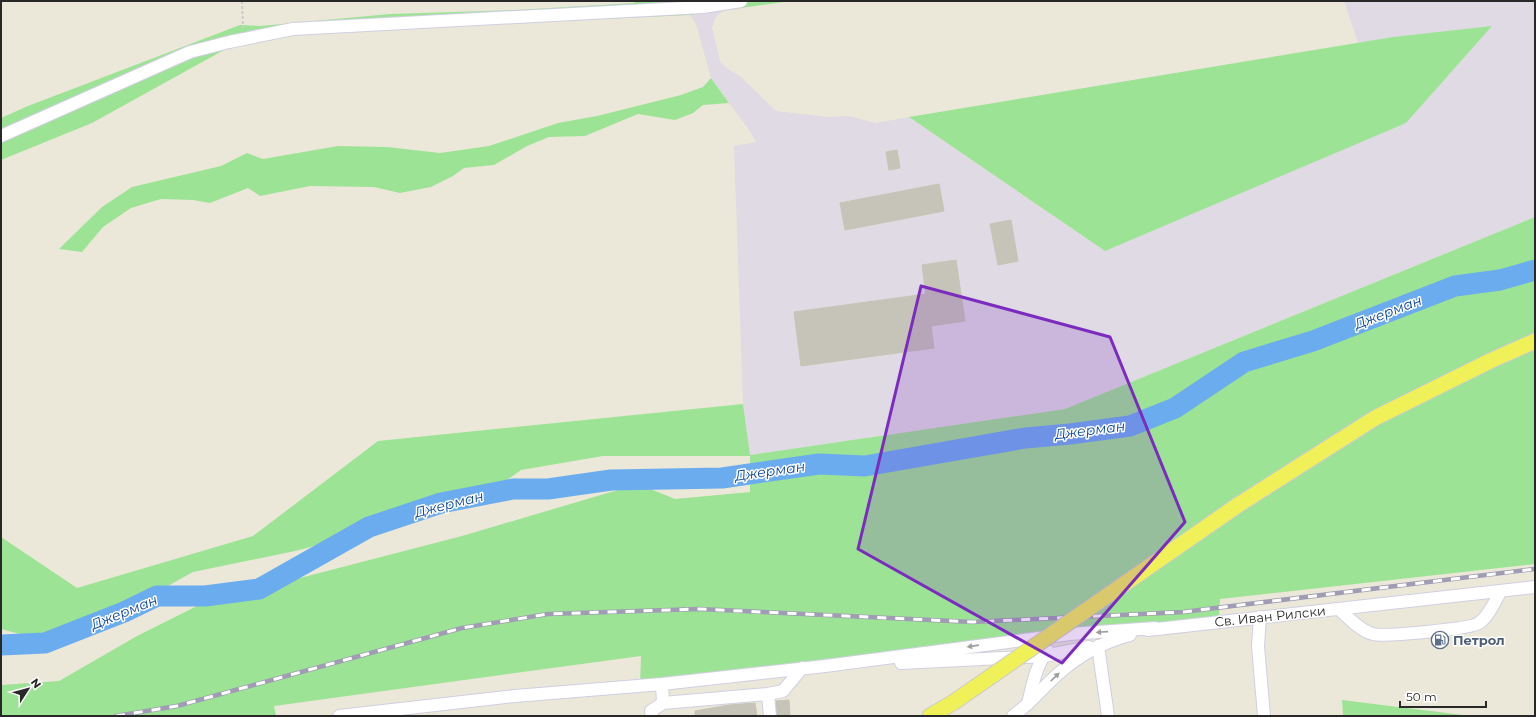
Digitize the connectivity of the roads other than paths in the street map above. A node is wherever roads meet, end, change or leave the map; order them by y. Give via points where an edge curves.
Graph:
1 (741, 1) edge
2 (1, 136) edge
3 (1535, 341) edge
4 (1535, 587) edge
5 (1501, 591) junction
6 (1339, 609) junction
7 (1260, 617) junction
8 (1155, 628) junction
9 (1070, 634) junction
10 (1098, 646) junction
11 (1044, 656) junction
12 (825, 666) junction
13 (802, 668) junction
14 (662, 684) junction
15 (768, 694) junction
16 (663, 703) junction
17 (1028, 705) junction
18 (339, 716) edge
19 (652, 716) edge
20 (770, 716) edge
21 (930, 716) edge
22 (1013, 716) edge
23 (1108, 716) edge
24 (1264, 716) edge

1 - 2 street via 703,7 293,29 190,52
3 - 21 main road, bridge via 1375,418 1238,505 954,702
4 - 5 street, Св. Иван Рилски
5 - 6 street, Св. Иван Рилски
5 - 6 street via 1488,614 1478,624 1463,628 1373,634 1360,627
6 - 7 street, Св. Иван Рилски
7 - 8 street, Св. Иван Рилски
7 - 24 street via 1258,646
8 -> 9 street
8 - 10 street, Св. Иван Рилски
9 - 11 street via 1055,644
9 -> 12 street
10 - 11 street
17 -> 10 street, Св. Иван Рилски via 1057,674
10 - 23 street
11 - 12 street
11 - 17 street
12 - 13 street
13 - 14 street
13 - 15 street via 783,691
14 - 16 street
14 - 18 street via 515,696
15 - 16 street
15 - 20 street
16 - 19 street via 651,711
17 - 22 street, Св. Иван Рилски

